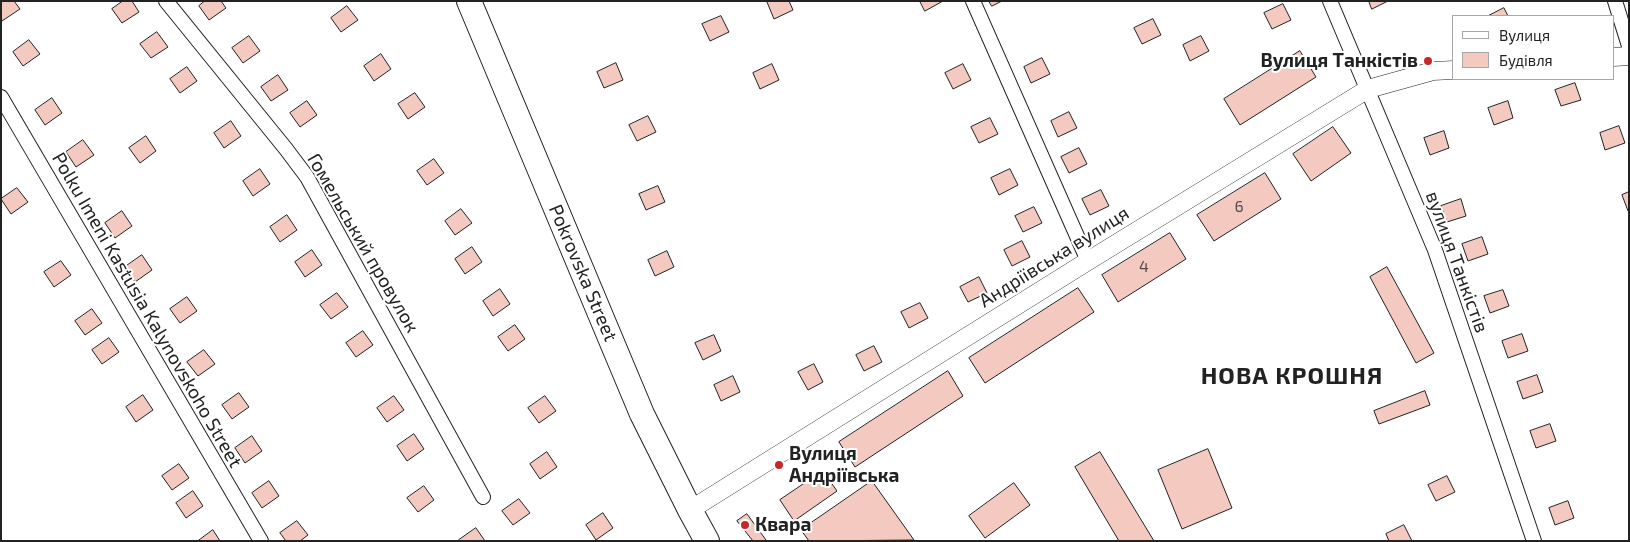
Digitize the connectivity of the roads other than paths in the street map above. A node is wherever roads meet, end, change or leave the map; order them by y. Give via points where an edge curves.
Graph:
1 (166, 1) edge
2 (469, 1) edge
3 (973, 1) edge
4 (1330, 1) edge
5 (1615, 1) edge
6 (1629, 46) edge
7 (1629, 56) edge
8 (1615, 57) edge
9 (1452, 70) edge
10 (1368, 89) junction
11 (1, 97) edge
12 (1088, 261) junction
13 (483, 497) dead end
14 (690, 510) junction
15 (261, 541) edge
16 (707, 541) edge
17 (1534, 541) edge

1 - 13 street, Гомельський провулок via 307,177
2 - 14 highway, Pokrovska Street via 642,414
3 - 12 street
4 - 10 street, вулиця Танкістів
5 - 6 street
7 - 8 street
9 - 10 street, Андріївська вулиця via 1433,71
10 - 12 street, Андріївська вулиця
10 - 17 street, вулиця Танкістів via 1435,250
11 - 15 street, Polku Imeni Kastusia Kalynovskoho Street
12 - 14 street, Андріївська вулиця
14 - 16 highway, Pokrovska Street

